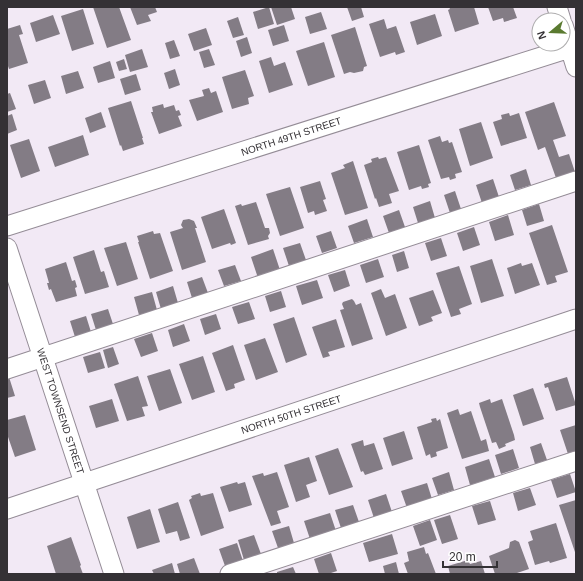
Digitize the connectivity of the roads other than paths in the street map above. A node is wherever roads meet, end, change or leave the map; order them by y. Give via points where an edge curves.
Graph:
1 (573, 47) edge
2 (576, 66) edge
3 (576, 181) edge
4 (7, 226) edge
5 (7, 248) edge
6 (576, 319) edge
7 (43, 357) junction
8 (7, 369) edge
9 (576, 461) edge
10 (84, 482) junction
11 (7, 509) edge
12 (114, 574) edge
13 (230, 574) edge

1 - 2 street
1 - 4 street, NORTH 49TH STREET
3 - 7 street
5 - 7 street, WEST TOWNSEND STREET
6 - 10 street, NORTH 50TH STREET
7 - 8 street
7 - 10 street, WEST TOWNSEND STREET
9 - 13 street
10 - 11 street, NORTH 50TH STREET
10 - 12 street, WEST TOWNSEND STREET

